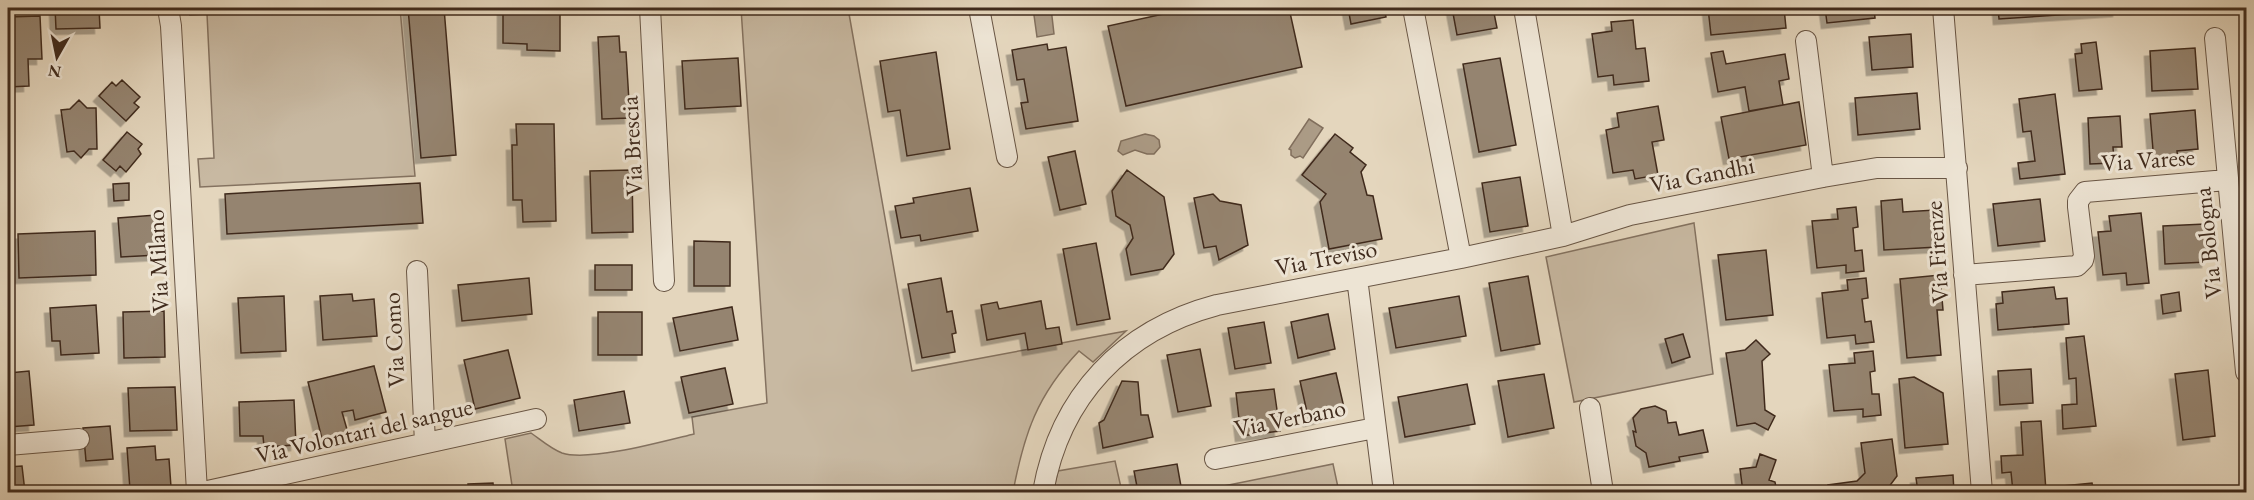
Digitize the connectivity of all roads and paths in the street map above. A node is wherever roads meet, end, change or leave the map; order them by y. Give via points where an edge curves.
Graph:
1 (650, 8) edge
2 (979, 8) edge
3 (1413, 8) edge
4 (1524, 8) edge
5 (1943, 8) edge
6 (170, 14) edge
7 (2215, 38) dead end
8 (1806, 40) dead end
9 (1007, 157) dead end
10 (1957, 168) junction
11 (1823, 177) junction
12 (2227, 180) junction
13 (1563, 236) junction
14 (1461, 258) junction
15 (417, 271) dead end
16 (1964, 274) junction
17 (1357, 278) junction
18 (664, 281) dead end
19 (2247, 372) edge
20 (1590, 408) dead end
21 (536, 419) dead end
22 (1375, 428) junction
23 (79, 439) dead end
24 (425, 442) junction
25 (8, 445) edge
26 (1215, 459) dead end
27 (197, 492) edge
28 (203, 492) edge
29 (1042, 492) edge
30 (1384, 492) edge
31 (1603, 492) edge
32 (1982, 492) edge

1 - 18 street, Via Brescia
2 - 9 street
3 - 14 street
4 - 13 street
5 - 10 street, Via Firenze
6 - 27 street, Via Milano
7 - 12 street, Via Bologna
8 - 11 street
10 - 11 street, Via Gandhi via 1877,168
10 - 16 street, Via Firenze
11 - 13 street, Via Gandhi via 1630,215
12 - 16 street, Via Varese via 2085,192 2078,201 2084,256 2080,264
12 - 19 street, Via Bologna
13 - 14 street, Via Gandhi
14 - 17 street, Via Treviso
15 - 24 street, Via Como
16 - 32 street, Via Firenze
17 - 22 street, Via Verbano
17 - 29 street, Via Treviso via 1217,305 1184,315 1144,335 1120,353 1081,397 1061,429
20 - 31 street
21 - 24 street, Via Volontari del sangue
22 - 26 street, Via Verbano
22 - 30 street, Via Verbano
23 - 25 street
24 - 28 street, Via Volontari del sangue

